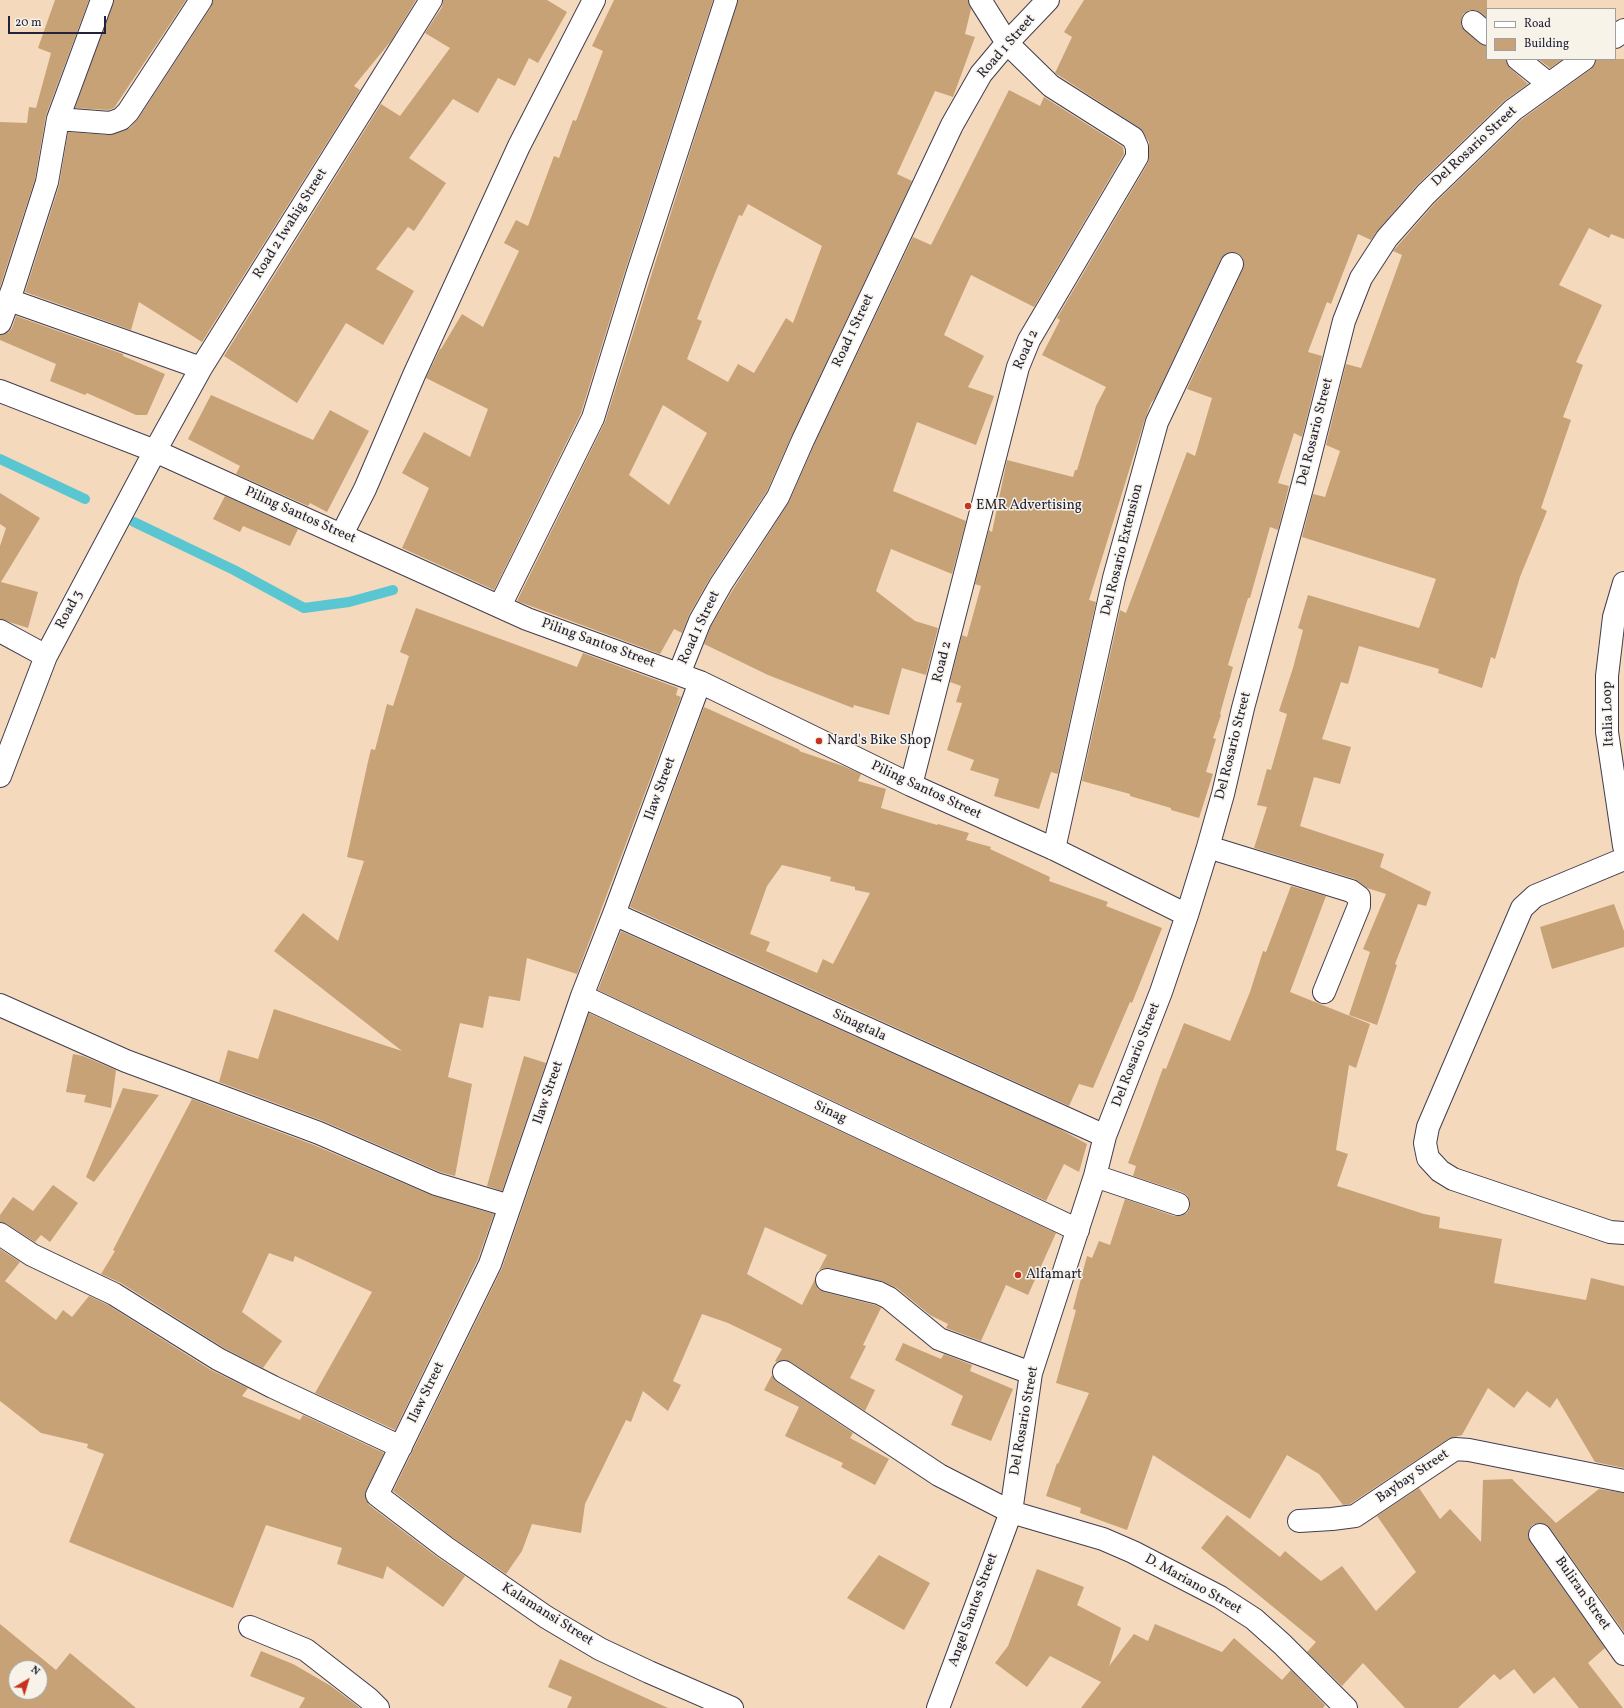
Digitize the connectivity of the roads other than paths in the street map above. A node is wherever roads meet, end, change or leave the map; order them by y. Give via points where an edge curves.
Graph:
1 (102, 0) edge
2 (201, 0) edge
3 (431, 0) edge
4 (594, 0) edge
5 (726, 0) edge
6 (980, 0) edge
7 (1048, 0) edge
8 (1624, 30) edge
9 (1616, 36) edge
10 (1007, 42) junction
11 (1519, 60) edge
12 (1583, 60) edge
13 (1549, 84) junction
14 (58, 119) junction
15 (1232, 264) dead end
16 (9, 300) junction
17 (0, 323) edge
18 (201, 368) junction
19 (0, 391) edge
20 (155, 451) junction
21 (342, 534) junction
22 (1624, 583) edge
23 (500, 606) junction
24 (0, 631) edge
25 (46, 656) junction
26 (679, 674) junction
27 (700, 682) junction
28 (0, 776) edge
29 (911, 785) junction
30 (1624, 846) edge
31 (1208, 847) junction
32 (1054, 849) junction
33 (1624, 859) edge
34 (614, 914) junction
35 (1187, 915) junction
36 (1324, 992) dead end
37 (582, 996) junction
38 (0, 1005) edge
39 (1105, 1136) junction
40 (1095, 1176) junction
41 (1178, 1204) dead end
42 (510, 1206) junction
43 (1078, 1230) junction
44 (1624, 1233) edge
45 (0, 1234) edge
46 (827, 1280) dead end
47 (784, 1372) dead end
48 (1031, 1372) junction
49 (401, 1447) junction
50 (1624, 1480) edge
51 (377, 1495) joint
52 (1010, 1512) junction
53 (1299, 1521) dead end
54 (1540, 1534) dead end
55 (250, 1627) dead end
56 (1624, 1654) edge
57 (378, 1708) edge
58 (732, 1708) edge
59 (938, 1708) edge
60 (1346, 1708) edge

1 - 14 street
2 - 14 street via 128,112 120,119 110,123
3 - 18 street, Road 2 Iwahig Street
4 - 21 street via 519,146 365,489
5 - 23 street via 593,418
6 - 10 street, Road 2
7 - 10 street, Road 1 Street
8 - 9 street
10 - 26 street, Road 1 Street via 981,74 952,125 778,497 700,621
10 - 29 street, Road 2 via 1051,86 1132,138 1137,147 1137,157 1029,340 1018,367
11 - 13 street
12 - 13 street, Del Rosario Street
13 - 31 street, Del Rosario Street via 1513,110 1426,194 1387,238 1361,278 1335,353
14 - 16 street via 47,182
15 - 32 street, Del Rosario Extension via 1157,422 1114,578
16 - 17 street
16 - 18 street
18 - 20 street, Road 2 Iwahig Street
19 - 20 street, Piling Santos Street
20 - 21 street, Piling Santos Street
20 - 25 street, Road 3
21 - 23 street, Piling Santos Street
22 - 30 street, Italia Loop via 1614,617 1607,676 1608,732
23 - 26 street, Piling Santos Street via 527,619
24 - 25 street
25 - 28 street, Road 3
26 - 27 street, Piling Santos Street
27 - 29 street, Piling Santos Street
27 - 34 street, Ilaw Street
29 - 32 street, Piling Santos Street
31 - 35 street, Del Rosario Street
31 - 36 street via 1351,891 1359,897 1359,906
32 - 35 street, Piling Santos Street
33 - 44 street via 1535,896 1522,908 1428,1127 1425,1142 1428,1158 1440,1171 1453,1179 1610,1232
34 - 37 street, Ilaw Street
34 - 39 street, Sinagtala
35 - 39 street, Del Rosario Street via 1161,992
37 - 42 street, Ilaw Street
37 - 43 street, Sinag
38 - 42 street via 126,1060 318,1133 436,1184
39 - 40 street, Del Rosario Street
40 - 41 street
40 - 43 street, Del Rosario Street
42 - 49 street, Ilaw Street via 490,1264
43 - 48 street, Del Rosario Street
45 - 49 street via 32,1255 114,1294 218,1359
46 - 48 street via 889,1298 939,1339
47 - 52 street, D. Mariano Street via 939,1475
48 - 52 street, Del Rosario Street
49 - 51 street, Ilaw Street
50 - 53 street, Baybay Street via 1455,1449 1355,1516
51 - 58 street, Kalamansi Street via 546,1617 600,1649
52 - 59 street, Angel Santos Street
52 - 60 street, D. Mariano Street via 1103,1539 1220,1597 1254,1619
54 - 56 street, Buliran Street
55 - 57 street via 306,1650

